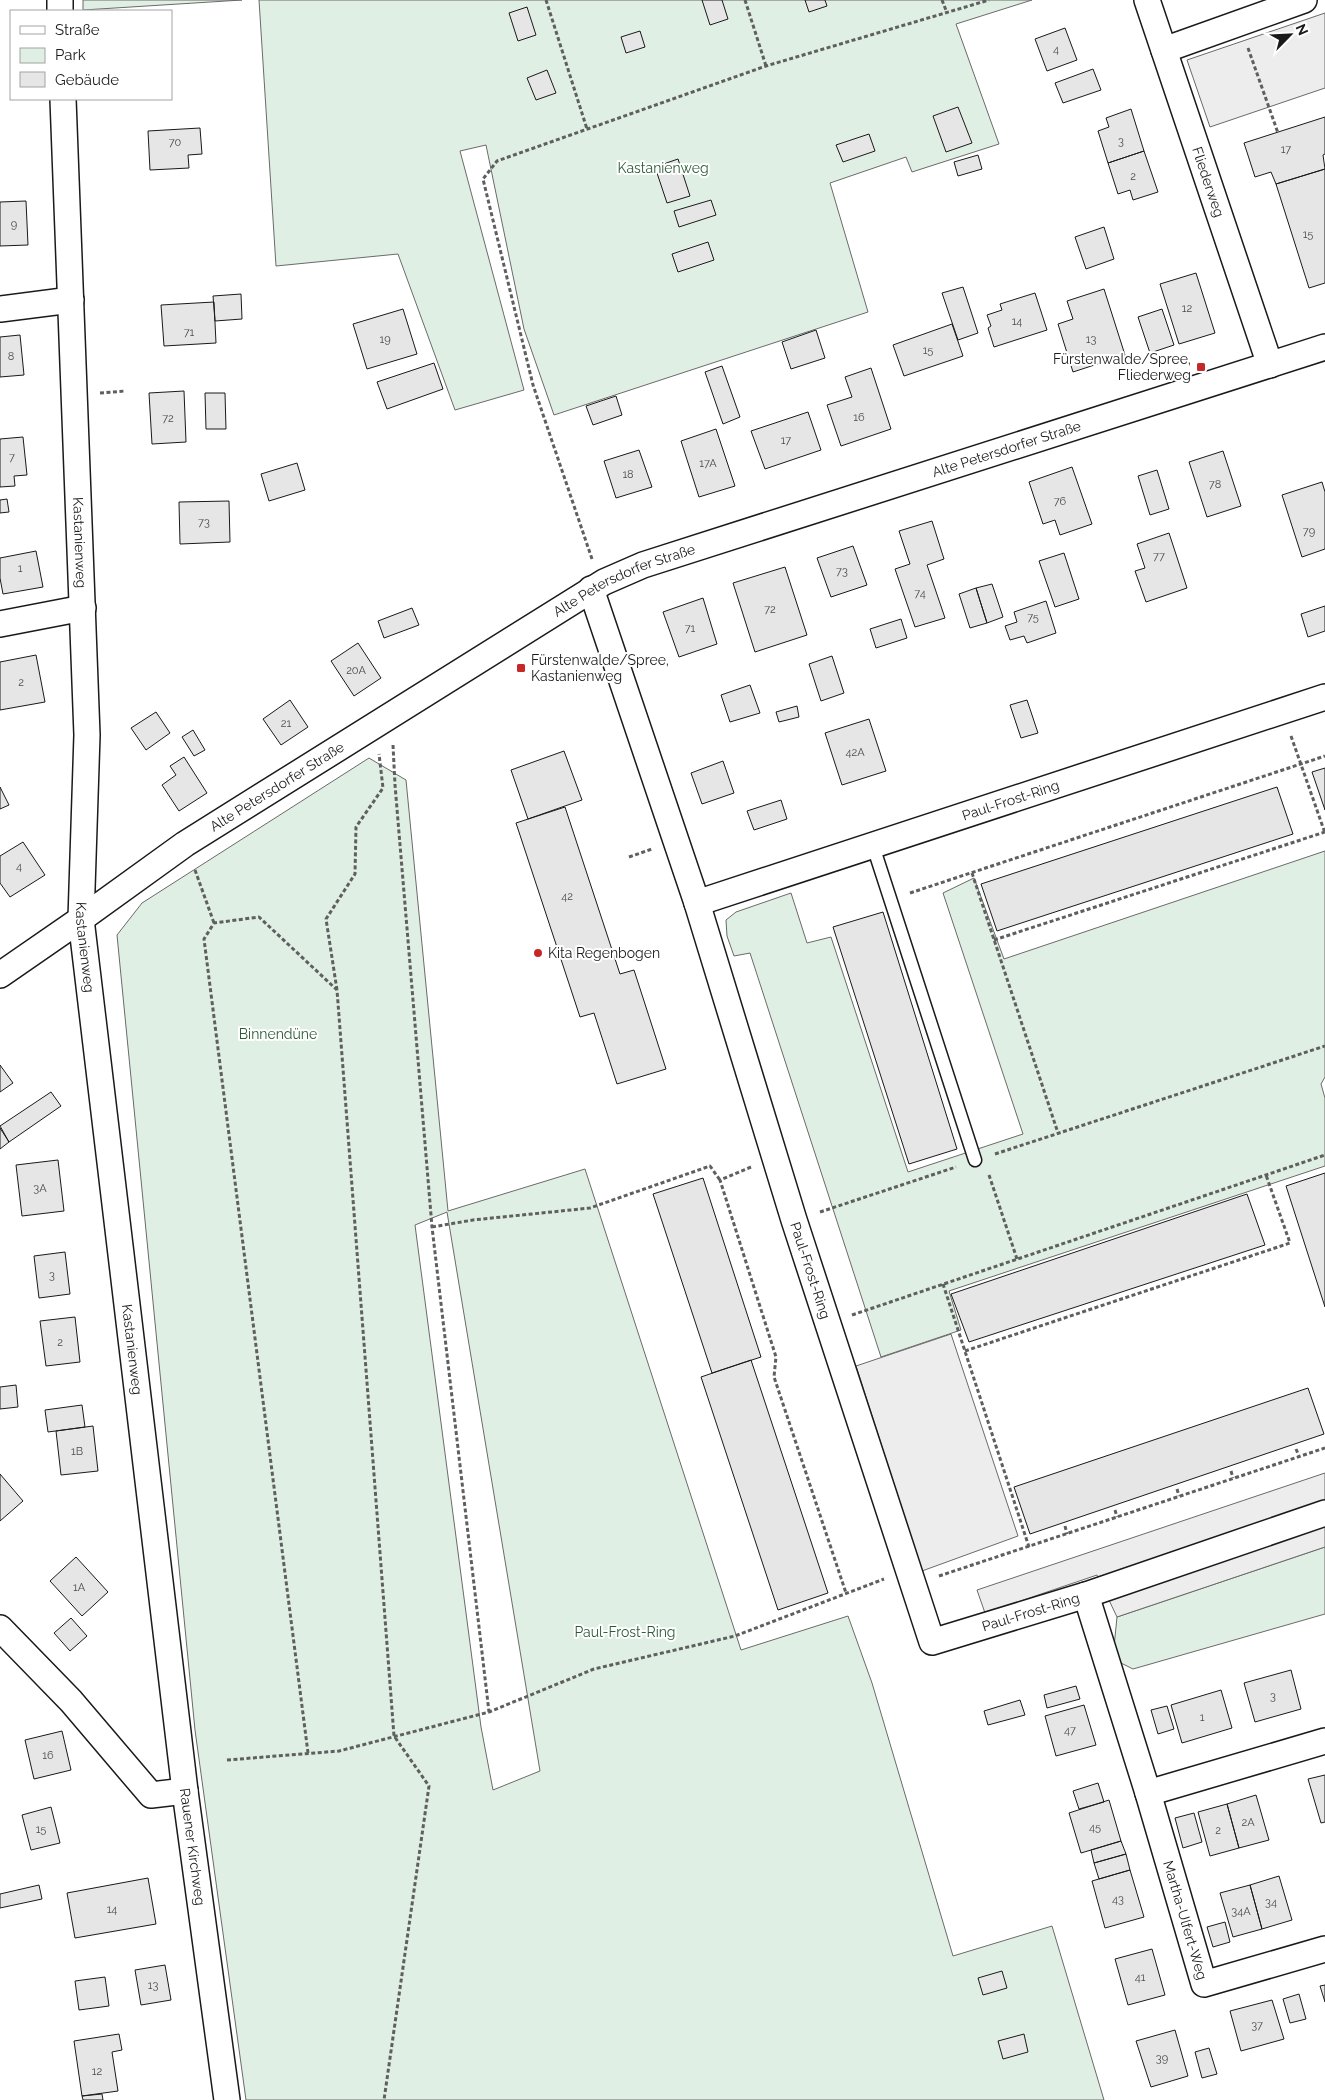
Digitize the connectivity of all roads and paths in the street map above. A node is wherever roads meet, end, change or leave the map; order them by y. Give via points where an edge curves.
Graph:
1 (546, 0) edge
2 (745, 0) edge
3 (942, 0) edge
4 (989, 0) edge
5 (1147, 0) edge
6 (1304, 0) edge
7 (947, 14) junction
8 (1239, 24) junction
9 (1164, 50) junction
10 (766, 66) junction
11 (63, 100) edge
12 (587, 129) junction
13 (1278, 133) dead end
14 (71, 300) junction
15 (0, 309) edge
16 (1325, 347) edge
17 (1270, 365) junction
18 (597, 586) junction
19 (83, 608) junction
20 (0, 624) edge
21 (1325, 697) edge
22 (1282, 712) junction
23 (391, 714) junction
24 (378, 753) dead end
25 (1325, 756) edge
26 (1300, 764) junction
27 (1325, 832) edge
28 (185, 844) junction
29 (873, 846) junction
30 (972, 873) junction
31 (890, 900) junction
32 (697, 903) junction
33 (81, 919) junction
34 (214, 923) junction
35 (994, 940) junction
36 (0, 974) edge
37 (337, 990) junction
38 (1325, 1046) edge
39 (1058, 1133) junction
40 (1325, 1155) edge
41 (774, 1157) junction
42 (979, 1159) junction
43 (1266, 1175) junction
44 (720, 1180) junction
45 (794, 1220) junction
46 (432, 1227) junction
47 (1017, 1259) junction
48 (943, 1284) junction
49 (827, 1323) junction
50 (964, 1351) junction
51 (1325, 1448) edge
52 (1296, 1449) dead end
53 (1299, 1456) junction
54 (1231, 1471) dead end
55 (1233, 1478) junction
56 (1177, 1489) dead end
57 (1179, 1496) junction
58 (1115, 1510) dead end
59 (1325, 1513) edge
60 (1117, 1517) junction
61 (1065, 1526) dead end
62 (1066, 1534) junction
63 (1029, 1547) junction
64 (911, 1577) junction
65 (846, 1593) junction
66 (1086, 1594) junction
67 (0, 1628) edge
68 (489, 1712) junction
69 (394, 1736) junction
70 (1325, 1741) edge
71 (308, 1753) junction
72 (227, 1760) dead end
73 (185, 1791) junction
74 (1148, 1793) junction
75 (1325, 1949) edge
76 (226, 2100) edge
77 (384, 2100) edge

1 - 12 path
2 - 10 path
3 - 7 path
4 - 7 path
5 - 9 street, Fliederweg
6 - 8 street
7 - 10 path
8 - 9 street
8 - 13 path
9 - 17 street, Fliederweg
10 - 12 path
11 - 14 street, Kastanienweg
12 - 18 path via 497,161 483,179 533,385 591,556
14 - 15 street
14 - 19 street, Kastanienweg
16 - 17 street, Alte Petersdorfer Straße
17 - 18 street, Alte Petersdorfer Straße via 661,560
18 - 23 street, Alte Petersdorfer Straße
18 - 32 street, Paul-Frost-Ring
19 - 20 street
19 - 33 street, Kastanienweg via 87,735
21 - 22 street, Paul-Frost-Ring
22 - 26 path
22 - 29 street, Paul-Frost-Ring
23 - 28 street, Alte Petersdorfer Straße
23 - 46 path via 394,786
24 - 37 path via 383,788 356,826 355,874 326,919
25 - 26 path
26 - 27 path
26 - 30 path
27 - 35 path
28 - 33 street, Alte Petersdorfer Straße
28 - 34 path
29 - 31 lane
29 - 32 street, Paul-Frost-Ring
30 - 31 path
30 - 35 path
31 - 42 lane
32 - 41 street, Paul-Frost-Ring
33 - 36 street, Alte Petersdorfer Straße
33 - 73 street, Kastanienweg
34 - 37 path via 259,918
34 - 71 path via 204,939
35 - 39 path
37 - 69 path
38 - 39 path
39 - 42 path
40 - 43 path
41 - 44 path
41 - 45 street, Paul-Frost-Ring
42 - 45 path
42 - 47 path
43 - 47 path
43 - 50 path via 1290,1244
44 - 46 path via 710,1166 590,1208
44 - 65 path via 776,1357 774,1377
45 - 49 street, Paul-Frost-Ring
46 - 68 path
47 - 48 path
48 - 49 path
48 - 50 path
49 - 64 street, Paul-Frost-Ring
50 - 63 path
51 - 53 path
52 - 53 path
53 - 55 path
54 - 55 path
55 - 57 path
56 - 57 path
57 - 60 path
58 - 60 path
59 - 66 street, Paul-Frost-Ring
60 - 62 path
61 - 62 path
62 - 63 path
63 - 64 path
64 - 65 path
64 - 66 street, Paul-Frost-Ring via 932,1642
65 - 68 path via 735,1636 594,1669
66 - 74 street, Martha-Ulfert-Weg
67 - 73 street, Rauener Kirchweg via 70,1701 151,1795
68 - 69 path
69 - 71 path via 339,1751
69 - 77 path via 429,1786
70 - 74 street
71 - 72 path
73 - 76 street, Rauener Kirchweg
74 - 75 street, Martha-Ulfert-Weg via 1204,1984

